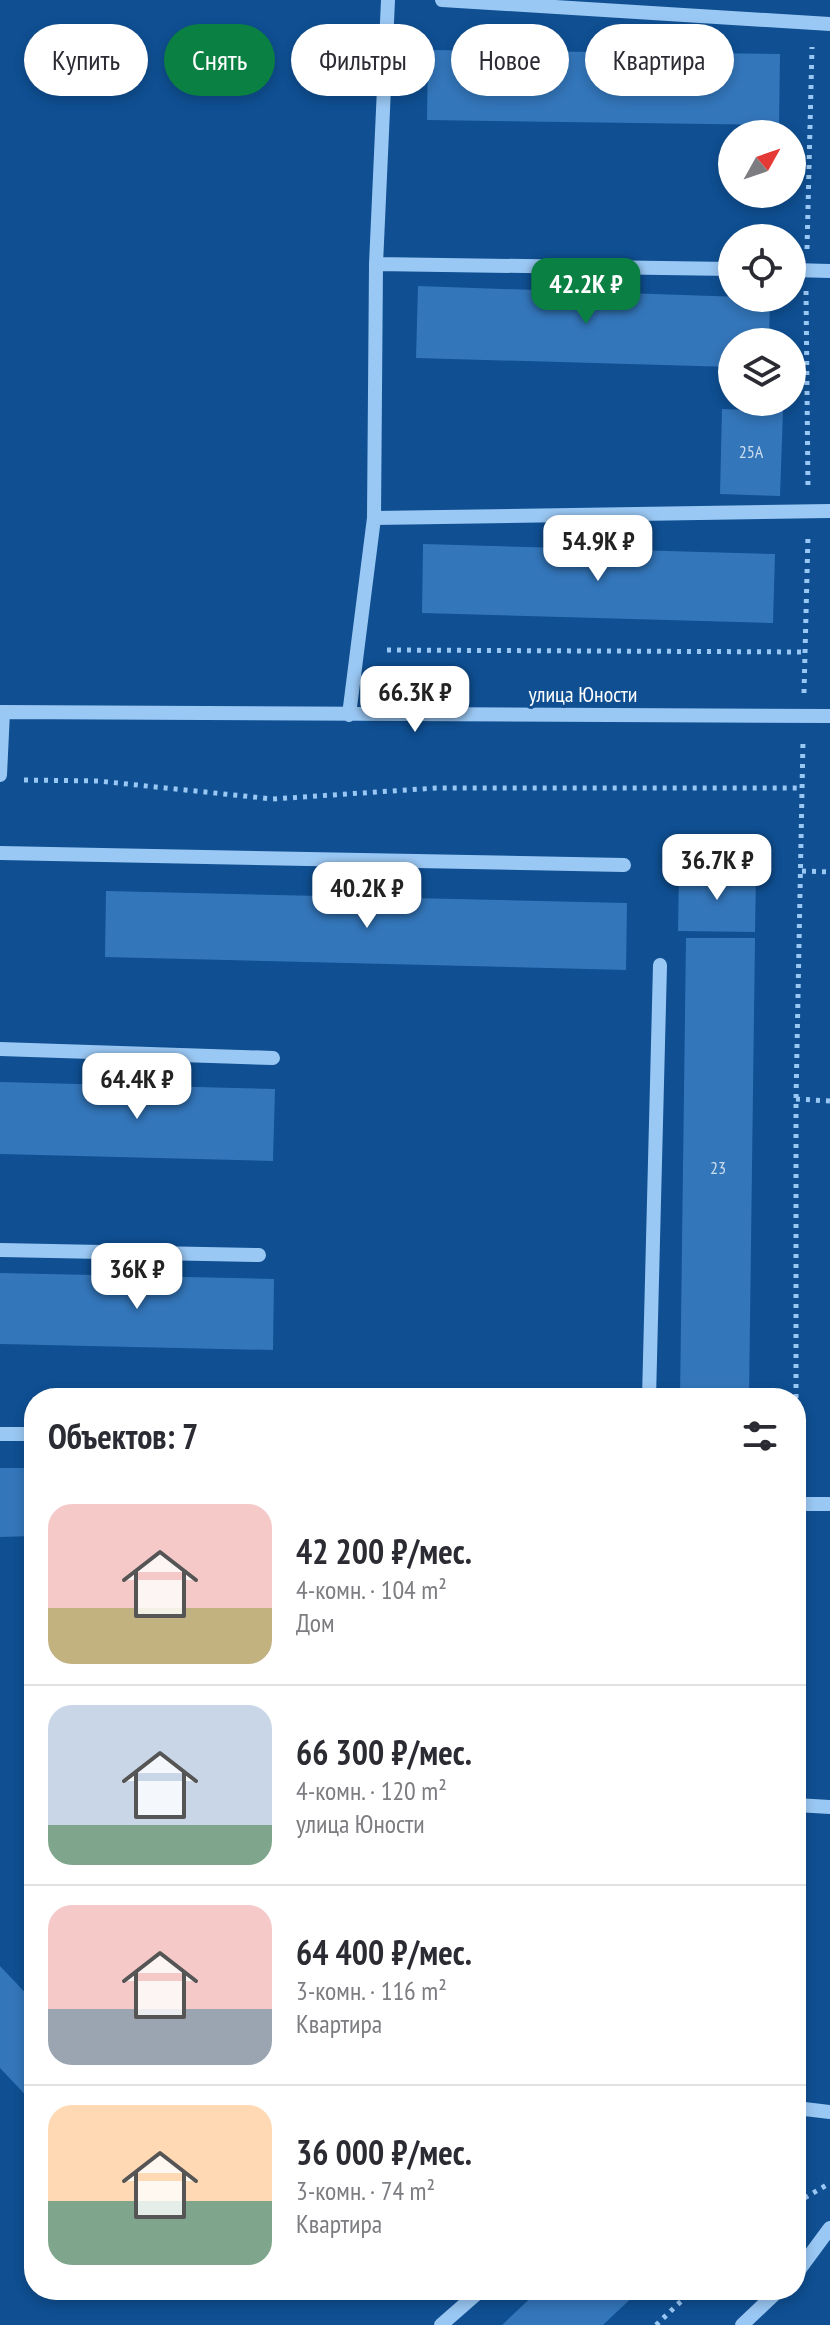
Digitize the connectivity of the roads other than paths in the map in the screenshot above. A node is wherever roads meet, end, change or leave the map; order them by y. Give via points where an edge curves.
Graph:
1 (388, 0) edge
2 (442, 0) edge
3 (830, 24) edge
4 (376, 264) junction
5 (718, 269) edge
6 (806, 270) edge
7 (830, 271) edge
8 (830, 511) edge
9 (374, 518) junction
10 (2, 712) edge
11 (349, 715) junction
12 (830, 716) edge
13 (7, 777) edge
14 (0, 853) edge
15 (624, 865) dead end
16 (660, 965) dead end
17 (0, 1049) edge
18 (273, 1058) dead end
19 (0, 1250) edge
20 (259, 1255) dead end
21 (649, 1388) edge
22 (0, 1434) edge
23 (24, 1434) edge
24 (806, 1504) edge
25 (830, 1504) edge
26 (806, 1806) edge
27 (830, 1807) edge
28 (806, 2109) edge
29 (830, 2112) edge
30 (830, 2228) edge
31 (806, 2260) edge
32 (470, 2300) edge
33 (768, 2300) edge
34 (441, 2325) edge
35 (742, 2325) edge

1 - 4 street
2 - 3 street
4 - 5 street
4 - 9 street
6 - 7 street
8 - 9 street
9 - 11 street
10 - 11 street, улица Юности
10 - 13 street
11 - 12 street, улица Юности
14 - 15 street
16 - 21 street
17 - 18 street
19 - 20 street
22 - 23 street
24 - 25 street
26 - 27 street
28 - 29 street
30 - 31 street
32 - 34 street
33 - 35 street

